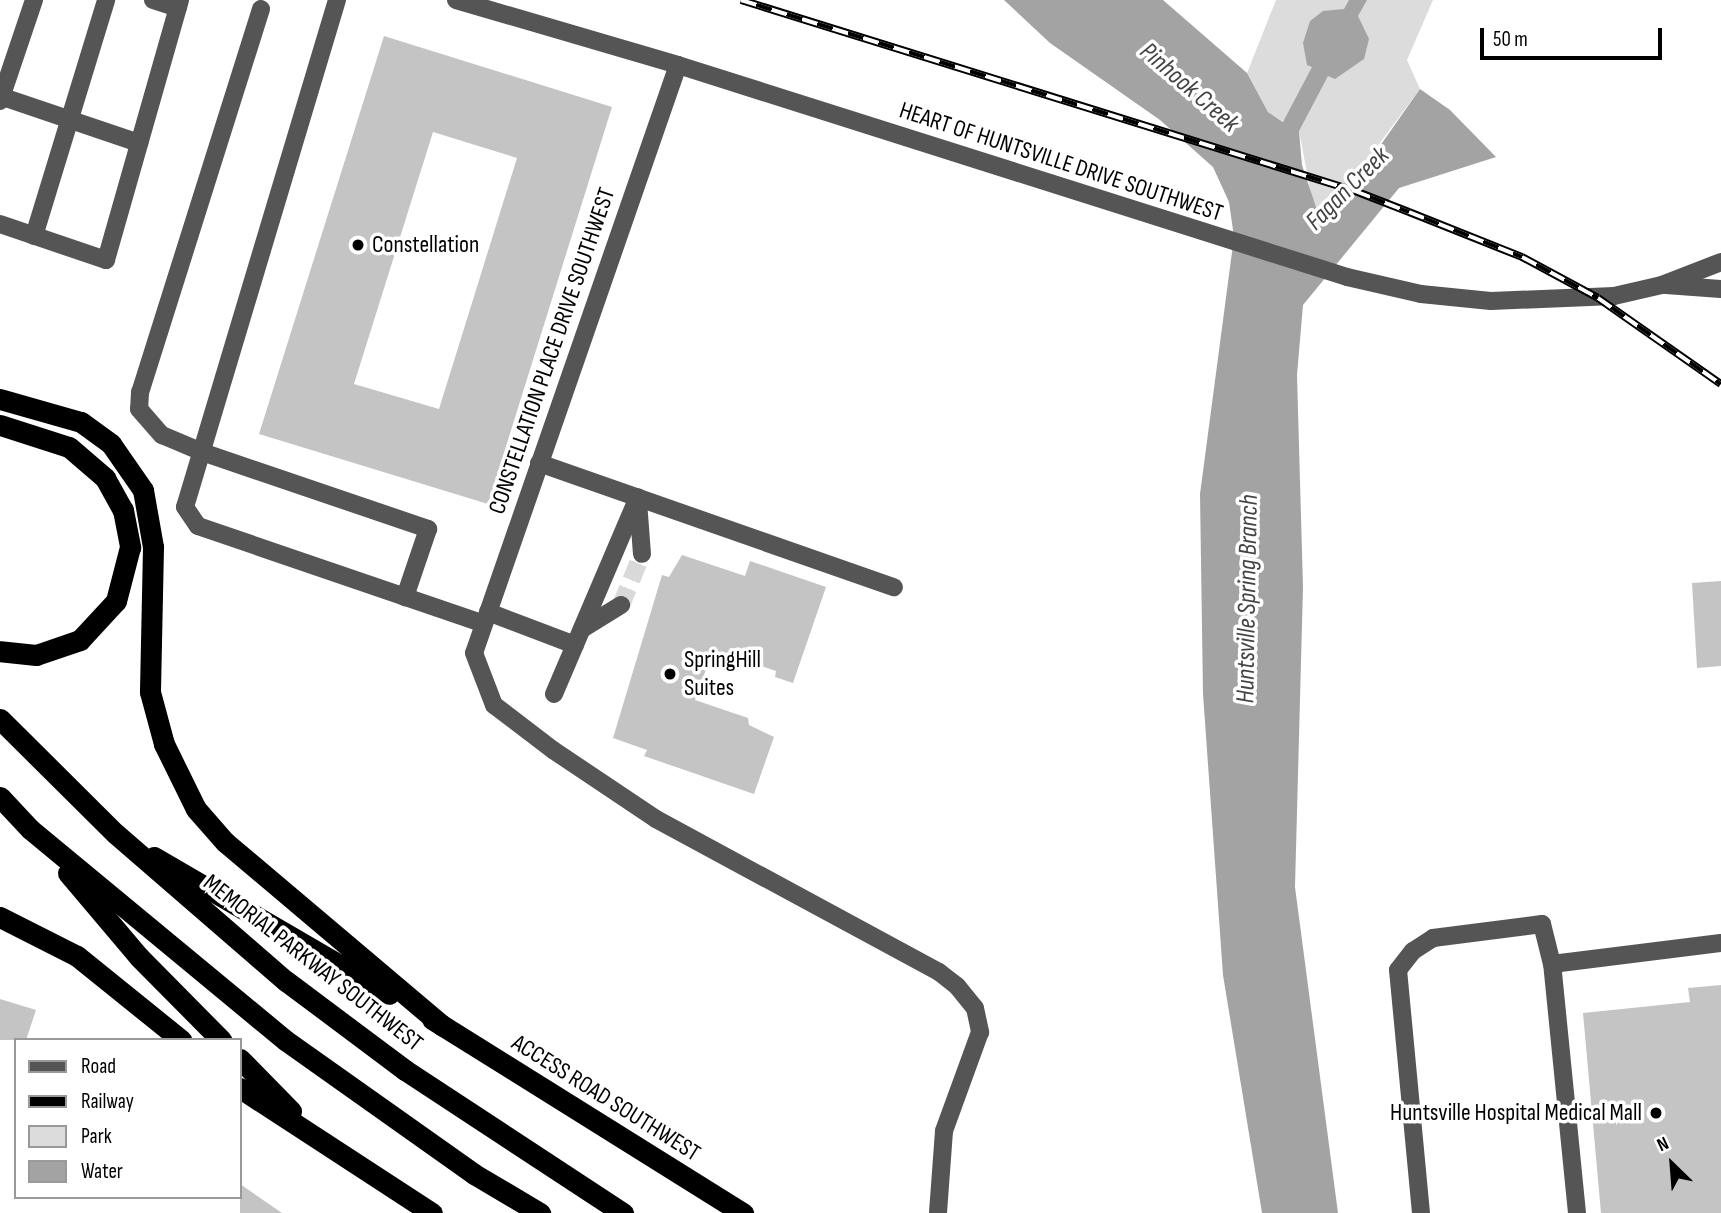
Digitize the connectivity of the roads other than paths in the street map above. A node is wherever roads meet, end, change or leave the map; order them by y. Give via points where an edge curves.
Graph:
1 (34, 0) edge
2 (106, 0) edge
3 (153, 0) edge
4 (337, 0) edge
5 (456, 0) edge
6 (179, 4) edge
7 (261, 9) dead end
8 (678, 65) junction
9 (0, 98) edge
10 (71, 119) junction
11 (139, 143) junction
12 (0, 225) edge
13 (34, 236) junction
14 (1721, 262) edge
15 (1662, 285) junction
16 (1721, 289) edge
17 (0, 399) edge
18 (0, 425) edge
19 (202, 452) junction
20 (539, 463) junction
21 (638, 497) junction
22 (642, 554) tunnel mouth
23 (894, 587) dead end
24 (405, 597) junction
25 (621, 605) tunnel mouth
26 (486, 618) junction
27 (578, 637) junction
28 (0, 651) edge
29 (554, 694) dead end
30 (0, 719) edge
31 (0, 797) edge
32 (30, 829) junction
33 (116, 834) junction
34 (0, 917) edge
35 (1721, 943) edge
36 (1552, 964) junction
37 (443, 1026) junction
38 (179, 1038) edge
39 (219, 1038) edge
40 (242, 1061) edge
41 (242, 1089) edge
42 (319, 1140) junction
43 (432, 1213) edge
44 (540, 1213) edge
45 (623, 1213) edge
46 (743, 1213) edge
47 (938, 1213) edge
48 (1421, 1213) edge
49 (1577, 1213) edge

1 - 9 street
2 - 10 street
3 - 6 street
4 - 19 street
5 - 8 street, HEART OF HUNTSVILLE DRIVE SOUTHWEST
6 - 11 street
7 - 19 street via 140,392 139,409 149,424
8 - 15 street, HEART OF HUNTSVILLE DRIVE SOUTHWEST via 1347,277 1420,294 1491,301 1614,296
8 - 20 street, CONSTELLATION PLACE DRIVE SOUTHWEST
9 - 10 street
10 - 11 street
10 - 13 street
11 - 13 street via 106,260
12 - 13 street
14 - 15 street, HEART OF HUNTSVILLE DRIVE SOUTHWEST
15 - 16 street, HEART OF HUNTSVILLE DRIVE SOUTHWEST
17 - 37 highway via 81,422 111,444 142,490 153,547 150,692 164,744 196,808 225,842
18 - 28 highway via 69,447 105,478 123,510 130,547 116,601 80,640 44,654
19 - 24 street via 185,507 198,526
19 - 24 street via 428,529
20 - 21 street
20 - 26 street, CONSTELLATION PLACE DRIVE SOUTHWEST
21 - 22 street
21 - 23 street
21 - 27 street
24 - 26 street
25 - 27 street
26 - 27 street
26 - 47 street, CONSTELLATION PLACE DRIVE SOUTHWEST via 474,653 494,705 656,819 939,972 975,1008 980,1032 939,1154
27 - 29 street
30 - 33 highway, MEMORIAL PARKWAY SOUTHWEST
31 - 32 highway
32 - 39 highway via 139,957
32 - 44 highway via 285,1040 474,1174
33 - 37 highway
33 - 45 highway, MEMORIAL PARKWAY SOUTHWEST via 228,933 345,1026
34 - 38 highway via 77,956
35 - 36 street
36 - 48 street via 1542,924 1433,938 1413,951 1398,970
36 - 49 street
37 - 46 highway, ACCESS ROAD SOUTHWEST
40 - 42 highway
41 - 42 highway
42 - 43 highway

